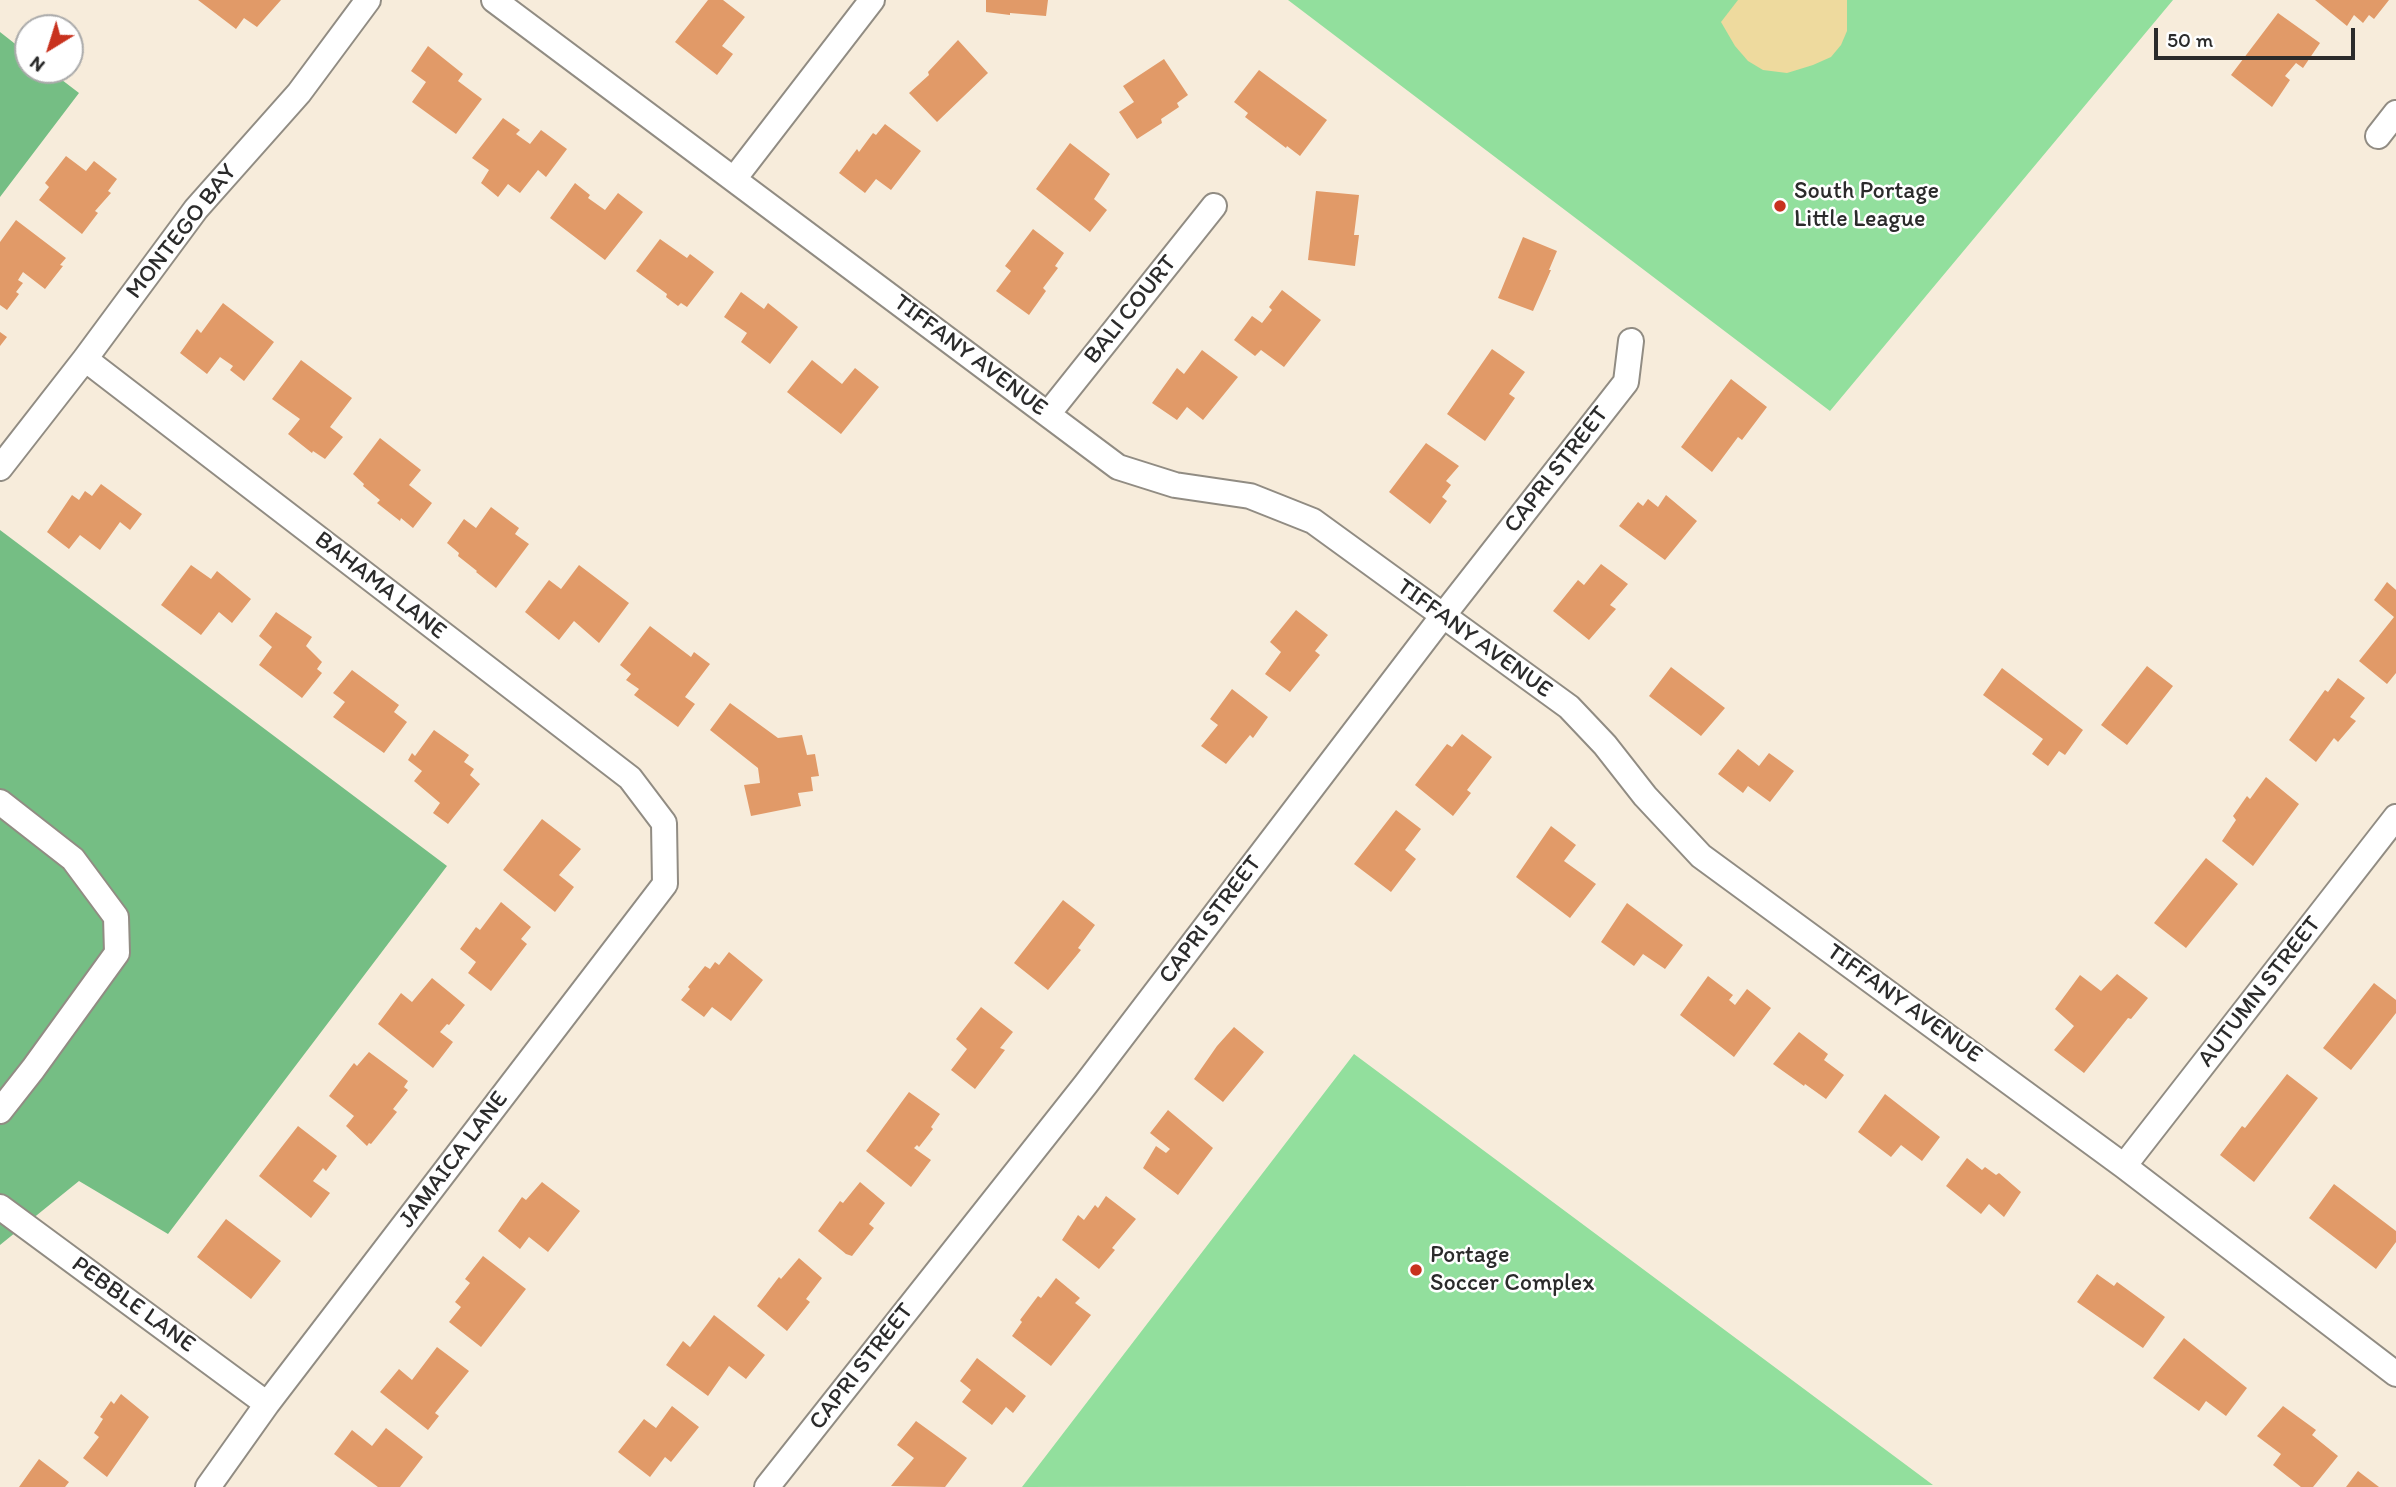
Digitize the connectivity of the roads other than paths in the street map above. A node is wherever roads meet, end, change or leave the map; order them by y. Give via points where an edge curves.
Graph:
1 (368, 0) edge
2 (494, 0) edge
3 (872, 0) edge
4 (2396, 113) edge
5 (2378, 136) dead end
6 (734, 179) junction
7 (1214, 206) dead end
8 (1631, 341) dead end
9 (85, 359) junction
10 (1048, 414) junction
11 (0, 468) edge
12 (1442, 617) junction
13 (0, 802) edge
14 (2396, 817) edge
15 (664, 823) joint
16 (0, 1111) edge
17 (2124, 1166) junction
18 (0, 1207) edge
19 (2396, 1374) edge
20 (267, 1404) junction
21 (208, 1487) edge
22 (767, 1487) edge

1 - 9 street, MONTEGO BAY via 299,93 196,209
2 - 6 street, TIFFANY AVENUE
3 - 6 street
4 - 5 street
6 - 10 street, TIFFANY AVENUE
7 - 10 street, BALI COURT
8 - 12 street, CAPRI STREET via 1626,382
9 - 11 street, MONTEGO BAY
9 - 15 street, BAHAMA LANE via 630,778
10 - 12 street, TIFFANY AVENUE via 1118,467 1175,485 1250,496 1313,521
12 - 17 street, TIFFANY AVENUE via 1569,707 1701,856
12 - 22 street, CAPRI STREET via 1086,1084
13 - 16 street via 74,859 116,917 117,953
14 - 17 street, AUTUMN STREET
15 - 20 street, JAMAICA LANE via 665,884
17 - 19 street, TIFFANY AVENUE
18 - 20 street, PEBBLE LANE
20 - 21 street, JAMAICA LANE

